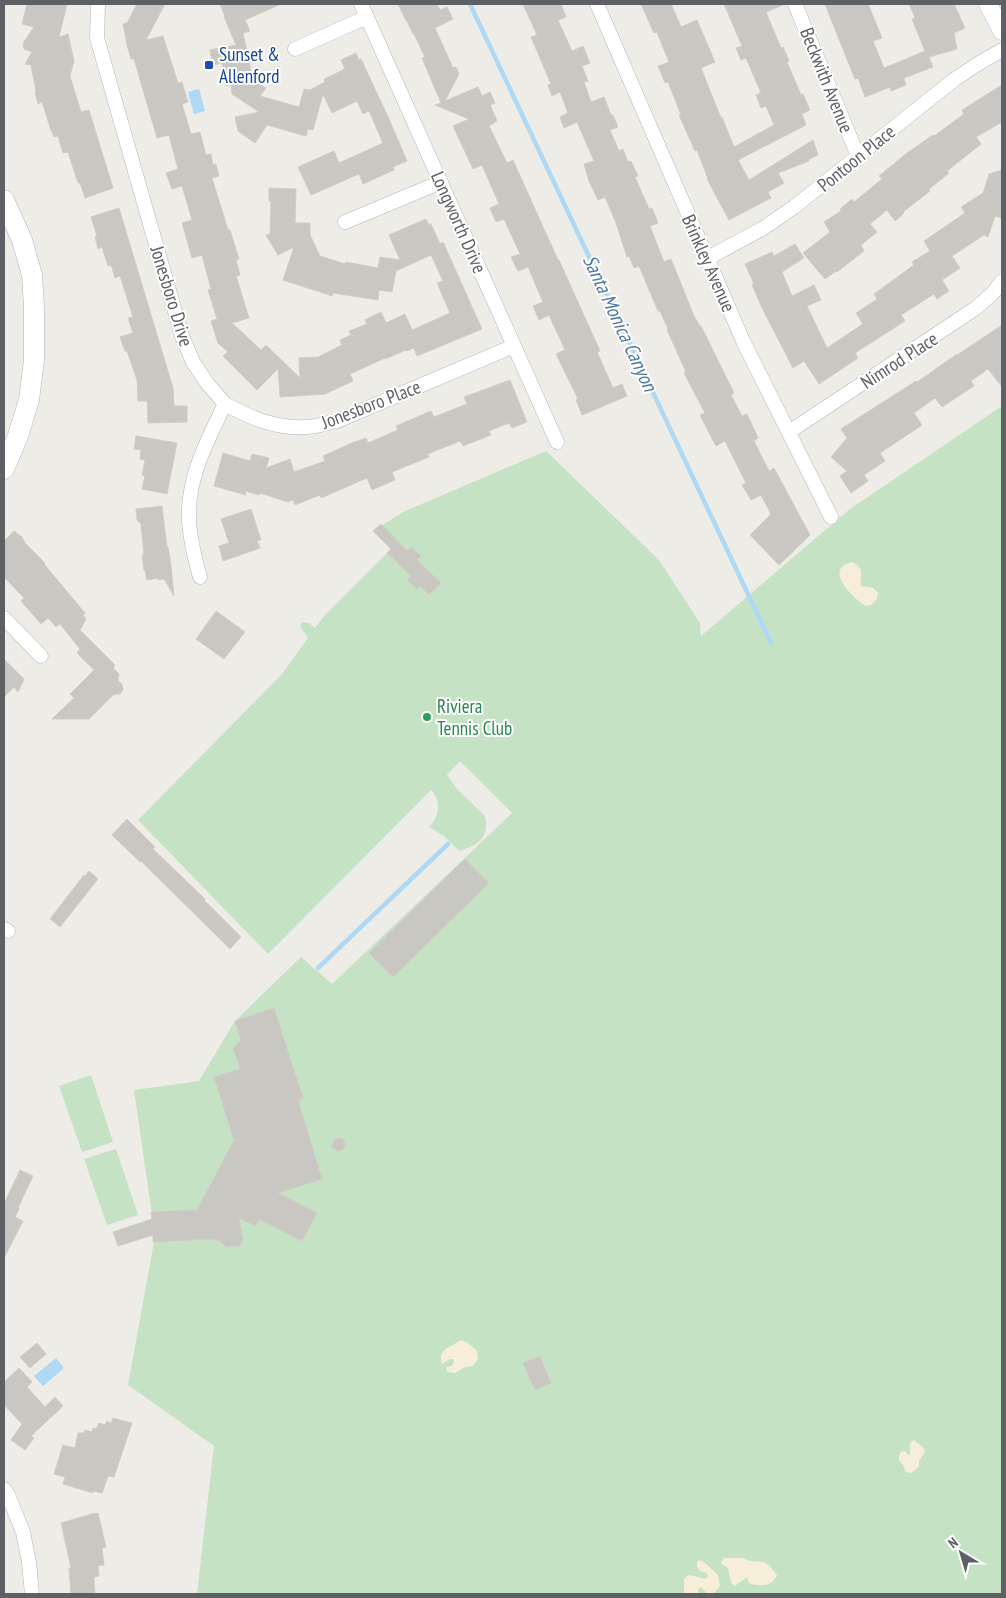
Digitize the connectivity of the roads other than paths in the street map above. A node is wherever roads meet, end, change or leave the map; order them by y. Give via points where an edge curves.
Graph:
1 (98, 4) edge
2 (361, 4) edge
3 (597, 4) edge
4 (795, 4) edge
5 (988, 4) edge
6 (367, 17) junction
7 (1002, 31) edge
8 (295, 49) dead end
9 (1002, 50) edge
10 (858, 156) junction
11 (442, 182) junction
12 (4, 200) edge
13 (345, 222) dead end
14 (706, 259) junction
15 (1002, 281) edge
16 (514, 346) junction
17 (225, 404) junction
18 (789, 432) junction
19 (557, 442) dead end
20 (4, 469) edge
21 (831, 517) dead end
22 (200, 577) dead end
23 (4, 618) edge
24 (41, 656) dead end
25 (4, 1489) edge
26 (32, 1594) edge

1 - 17 street, Jonesboro Drive via 97,38 182,336 193,362
2 - 6 street, Longworth Drive
3 - 14 street, Brinkley Avenue
4 - 10 street, Beckwith Avenue
5 - 7 street
6 - 8 street
6 - 11 street, Longworth Drive
9 - 10 street, Pontoon Place via 955,79
10 - 14 street, Pontoon Place via 762,229
11 - 13 street
11 - 16 street, Longworth Drive
12 - 20 main road via 22,240 32,275 34,306 34,360 29,400
14 - 18 street, Brinkley Avenue
15 - 18 street, Nimrod Place via 976,308
16 - 17 street, Jonesboro Place via 337,421 308,427 279,427
16 - 19 street, Longworth Drive
17 - 22 street via 196,467 190,495 192,547
18 - 21 street, Brinkley Avenue
23 - 24 street
25 - 26 street via 23,1532

